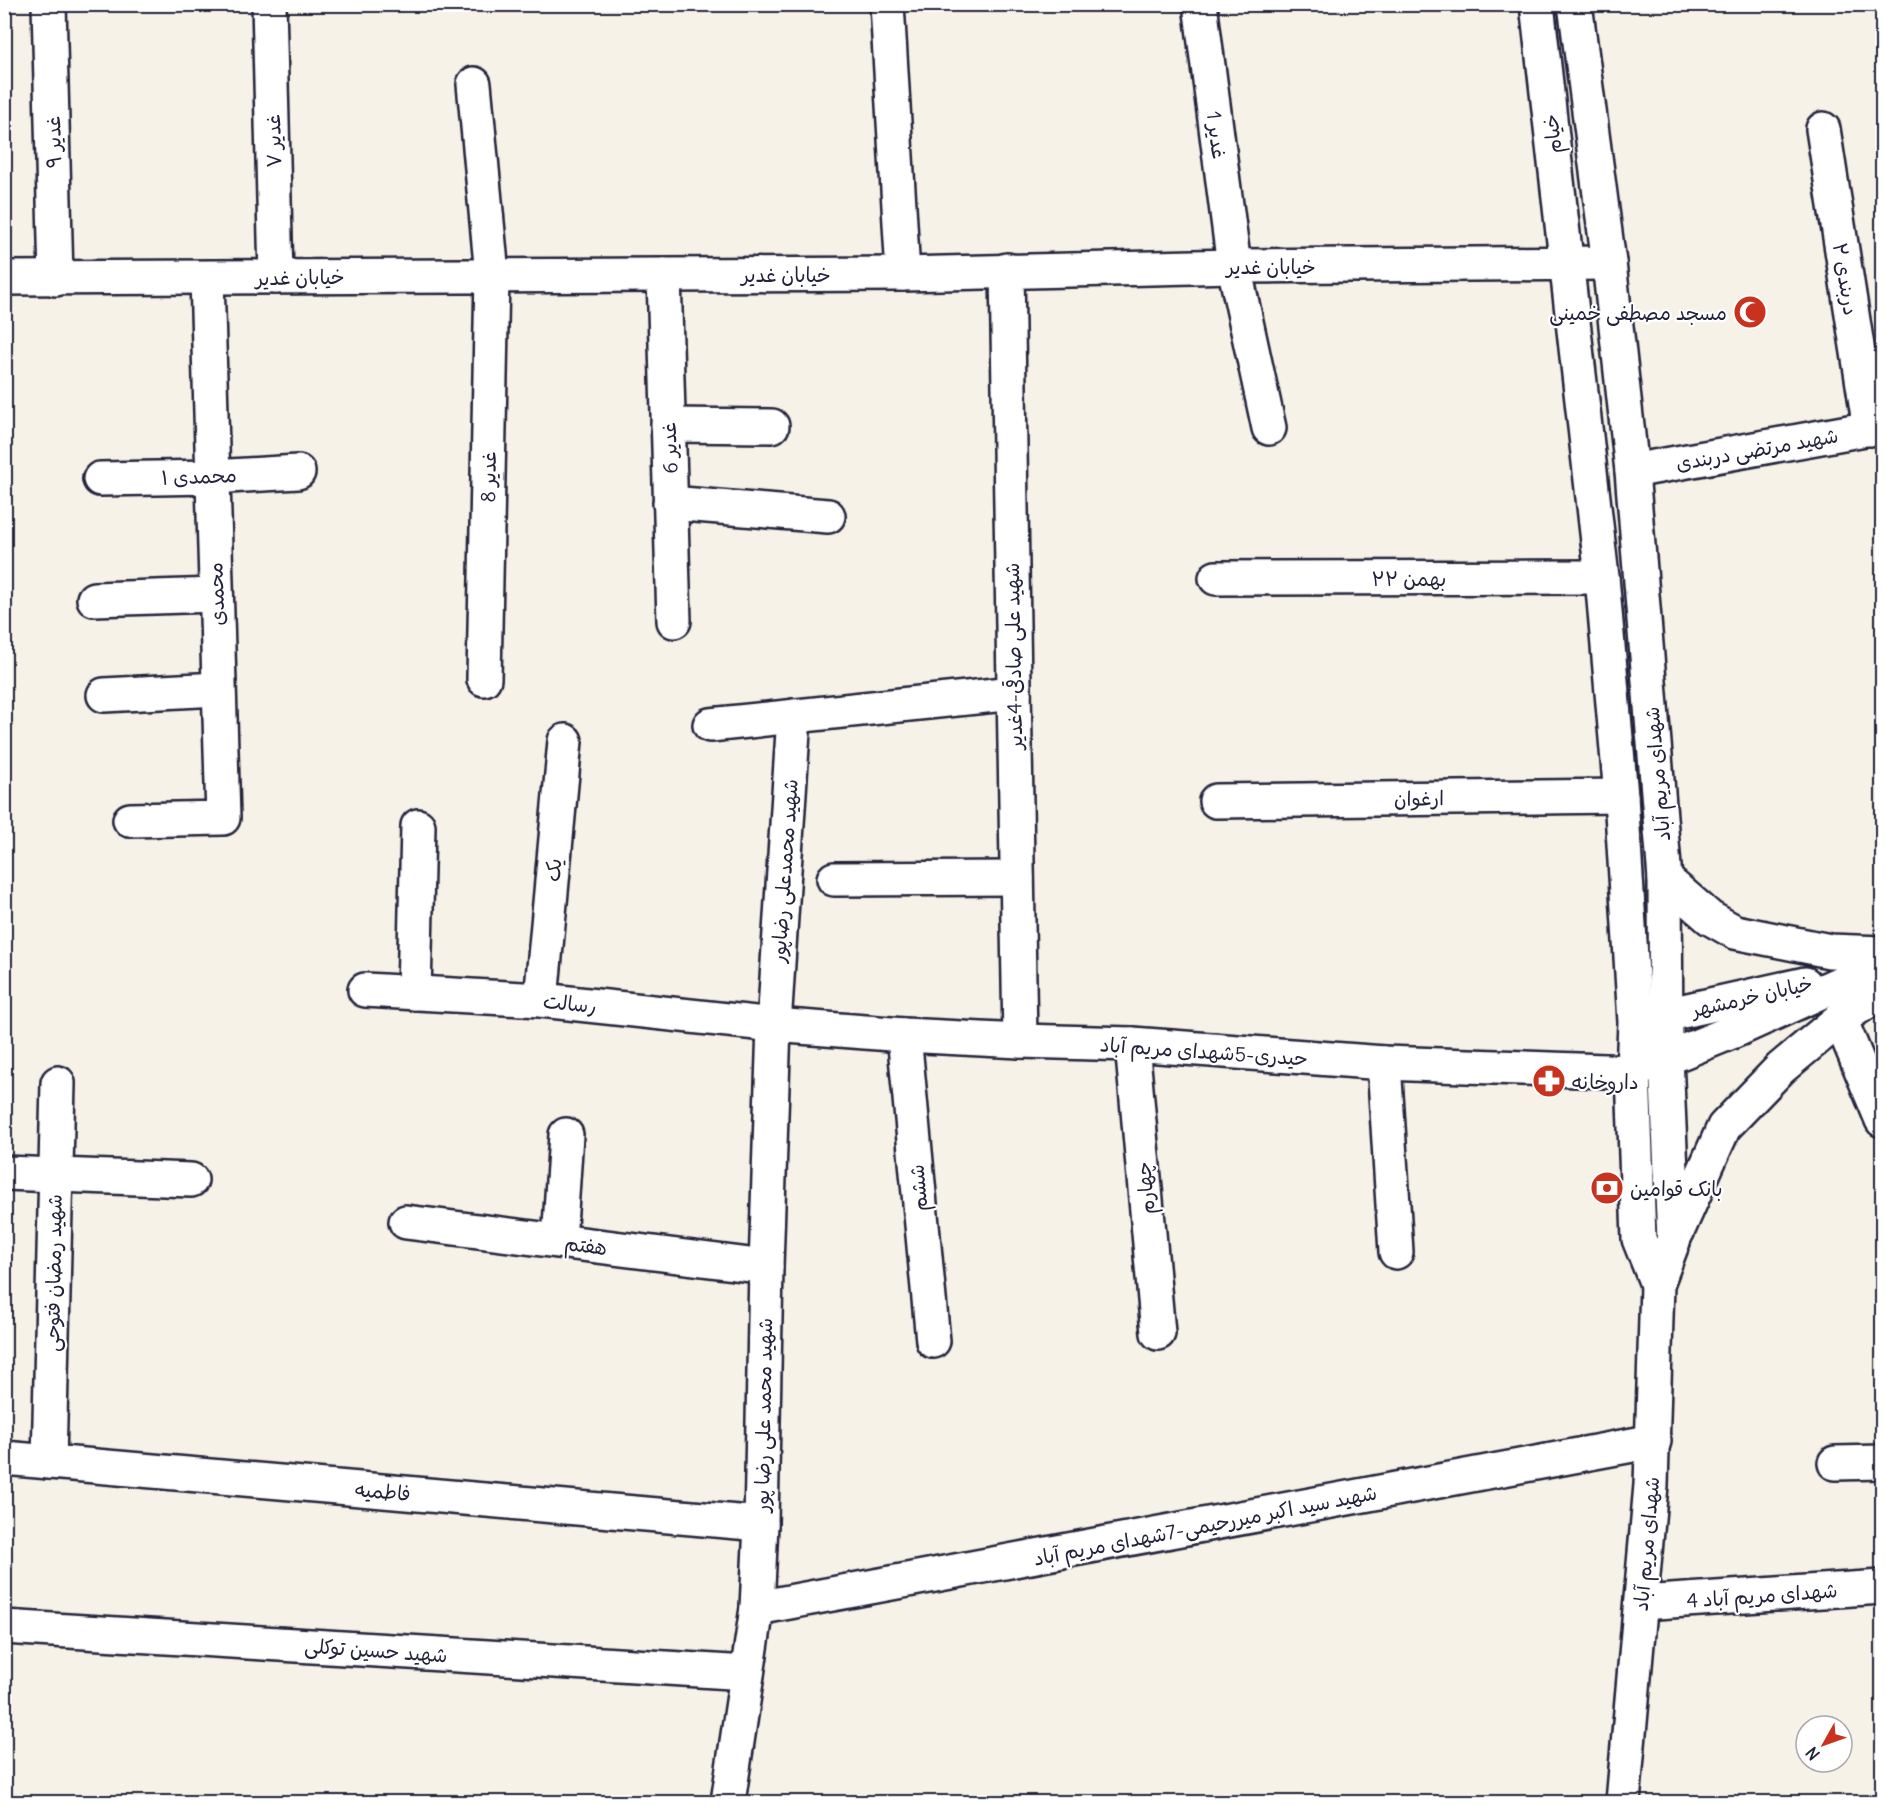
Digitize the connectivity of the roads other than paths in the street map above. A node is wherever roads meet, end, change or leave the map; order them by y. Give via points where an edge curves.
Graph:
1 (49, 4) edge
2 (269, 4) edge
3 (886, 4) edge
4 (1200, 4) edge
5 (1537, 4) edge
6 (1575, 4) edge
7 (474, 84) dead end
8 (1823, 129) dead end
9 (1610, 263) junction
10 (1566, 264) junction
11 (1234, 266) junction
12 (1007, 270) junction
13 (903, 274) junction
14 (492, 275) junction
15 (664, 275) junction
16 (276, 277) junction
17 (207, 278) junction
18 (4, 279) edge
19 (56, 279) junction
20 (668, 425) junction
21 (772, 426) dead end
22 (1876, 427) edge
23 (1269, 428) dead end
24 (1632, 471) junction
25 (298, 472) dead end
26 (212, 477) junction
27 (100, 479) dead end
28 (670, 503) junction
29 (828, 516) dead end
30 (1602, 577) junction
31 (1216, 578) dead end
32 (216, 595) junction
33 (94, 599) dead end
34 (674, 621) dead end
35 (484, 679) dead end
36 (218, 689) junction
37 (1014, 693) junction
38 (104, 695) dead end
39 (794, 716) junction
40 (710, 725) dead end
41 (565, 741) dead end
42 (1621, 796) junction
43 (1216, 801) dead end
44 (130, 820) dead end
45 (418, 826) dead end
46 (1017, 878) junction
47 (834, 879) dead end
48 (1665, 879) junction
49 (1879, 970) edge
50 (365, 990) dead end
51 (414, 993) junction
52 (541, 1000) junction
53 (1666, 1015) junction
54 (1840, 1019) junction
55 (1635, 1022) junction
56 (774, 1025) junction
57 (904, 1035) junction
58 (1020, 1041) junction
59 (1132, 1044) junction
60 (1666, 1058) junction
61 (1384, 1063) junction
62 (1633, 1072) junction
63 (58, 1083) dead end
64 (1882, 1120) edge
65 (566, 1135) dead end
66 (4, 1173) edge
67 (56, 1176) junction
68 (190, 1180) dead end
69 (406, 1222) dead end
70 (1674, 1239) junction
71 (559, 1241) junction
72 (1396, 1252) dead end
73 (766, 1266) junction
74 (1657, 1284) junction
75 (1158, 1333) dead end
76 (933, 1341) dead end
77 (1654, 1441) junction
78 (4, 1458) edge
79 (48, 1462) junction
80 (1882, 1462) edge
81 (1835, 1463) dead end
82 (761, 1524) junction
83 (1882, 1587) edge
84 (1641, 1603) junction
85 (756, 1608) junction
86 (4, 1627) edge
87 (747, 1673) junction
88 (728, 1803) edge
89 (1623, 1803) edge

1 - 19 street, غدیر ۹
2 - 16 street, غدیر ۷
3 - 13 street
4 - 11 street, غدیر 1
5 - 10 street, خیام
6 - 9 street, خیام
7 - 14 street, غدیر 8
8 - 22 street, دربندی ۲
9 - 10 street, خیابان غدیر
9 - 24 street, شهدای مریم آباد
10 - 11 street, خیابان غدیر
10 - 30 street, شهدای مریم آباد
11 - 12 street, خیابان غدیر
11 - 23 street, غدیر 1
12 - 13 street, خیابان غدیر
12 - 37 street, شهید علی صادقی-4غدیر
13 - 15 street, خیابان غدیر
14 - 15 street, خیابان غدیر
14 - 16 street, خیابان غدیر
14 - 35 street, غدیر 8
15 - 20 street, غدیر 6
16 - 17 street, خیابان غدیر
17 - 19 street, خیابان غدیر
17 - 26 street, محمدی
18 - 19 street, خیابان غدیر
20 - 21 street
20 - 28 street, غدیر 6
22 - 24 street, شهید مرتضی دربندی
24 - 48 street, شهدای مریم آباد
25 - 26 street, محمدی ۱
26 - 27 street, محمدی ۱
26 - 32 street, محمدی
28 - 29 street
28 - 34 street, غدیر 6
30 - 31 street, ۲۲ بهمن
30 - 42 street, شهدای مریم آباد
32 - 33 street
32 - 36 street, محمدی
36 - 38 street
36 - 44 street, محمدی via 223,818
37 - 39 street
37 - 46 street, شهید علی صادقی-4غدیر
39 - 40 street
39 - 56 street, شهید محمدعلی رضاپور
41 - 52 street, یک
42 - 43 street, ارغوان
42 - 55 street, شهدای مریم آباد
45 - 51 street
46 - 47 street
46 - 58 street, شهید علی صادقی-4غدیر
48 - 49 street via 1710,918 1735,932 1830,951
48 - 53 street, شهدای مریم آباد
49 - 53 street, خیابان خرمشهر
49 - 54 street
49 - 60 street, خیابان خرمشهر
50 - 51 street, رسالت
51 - 52 street, رسالت
52 - 56 street, رسالت
53 - 55 street, خیابان خرمشهر
53 - 60 street, شهدای مریم آباد
54 - 64 street
54 - 70 street via 1781,1068 1724,1127
55 - 62 street, شهدای مریم آباد
56 - 57 street, حیدری-5شهدای مریم آباد
56 - 73 street, شهید محمد علی رضا پور
57 - 58 street, حیدری-5شهدای مریم آباد
57 - 76 street, ششم
58 - 59 street, حیدری-5شهدای مریم آباد
59 - 61 street, حیدری-5شهدای مریم آباد
59 - 75 street, چهارم
60 - 62 street, خیابان خرمشهر
60 - 70 street, شهدای مریم آباد
61 - 62 street, حیدری-5شهدای مریم آباد
61 - 72 street
62 - 74 street, شهدای مریم آباد via 1639,1239
63 - 67 street, شهید رمضان فتوحی
65 - 71 street
66 - 67 street
67 - 68 street
67 - 79 street, شهید رمضان فتوحی
69 - 71 street, هفتم
70 - 74 street, شهدای مریم آباد
71 - 73 street, هفتم
73 - 82 street, شهید محمد علی رضا پور
74 - 77 street, شهدای مریم آباد
77 - 84 street, شهدای مریم آباد
77 - 85 street, شهید سید اکبر میررحیمی-7شهدای مریم آباد
78 - 79 street, فاطمیه
79 - 82 street, فاطمیه
80 - 81 street
82 - 85 street, شهید محمد علی رضا پور
83 - 84 street, 4 شهدای مریم آباد
84 - 89 street, شهدای مریم آباد
85 - 87 street, شهید محمد علی رضا پور
86 - 87 street, شهید حسین توکلی
87 - 88 street, شهید محمد علی رضا پور

